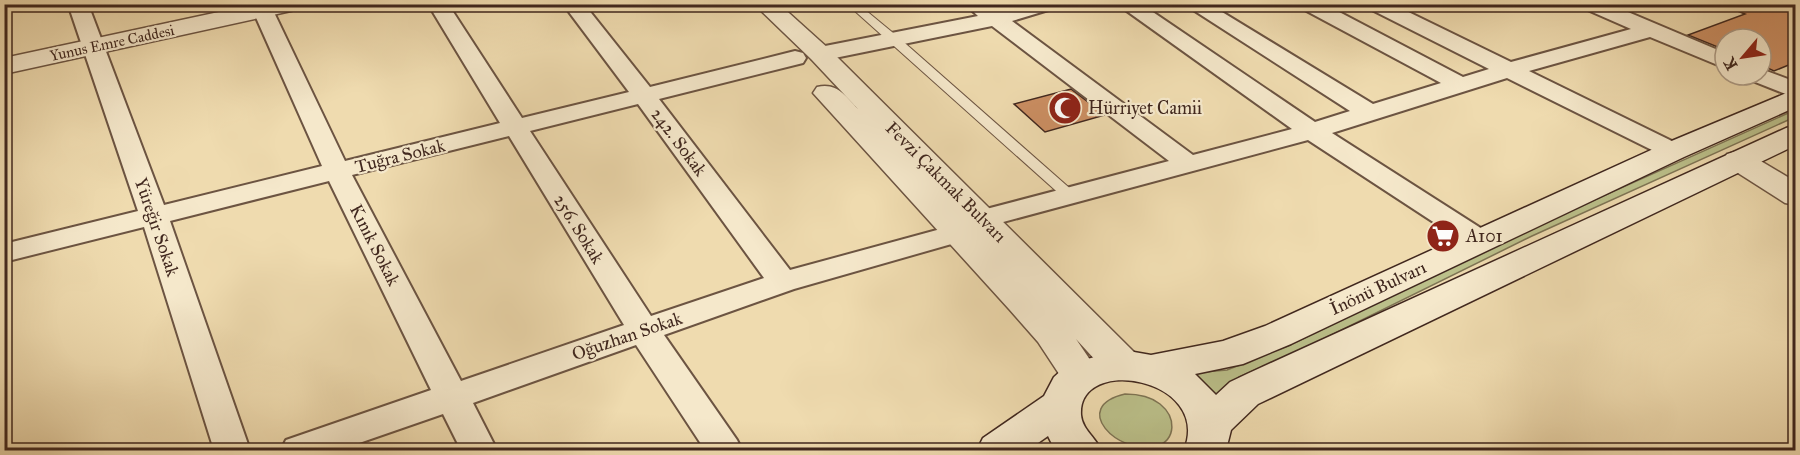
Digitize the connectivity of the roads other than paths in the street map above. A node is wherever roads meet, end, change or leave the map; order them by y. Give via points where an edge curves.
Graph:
1 (78, 4) edge
2 (291, 4) edge
3 (438, 4) edge
4 (573, 4) edge
5 (739, 4) edge
6 (765, 4) edge
7 (851, 4) edge
8 (975, 4) edge
9 (1048, 4) edge
10 (1126, 4) edge
11 (1194, 4) edge
12 (1375, 4) edge
13 (1590, 4) edge
14 (261, 7) edge
15 (1322, 7) edge
16 (995, 18) junction
17 (1651, 30) junction
18 (894, 39) junction
19 (93, 47) junction
20 (807, 56) junction
21 (1713, 56) edge
22 (4, 66) edge
23 (1508, 70) junction
24 (1773, 81) edge
25 (1461, 85) junction
26 (1796, 91) edge
27 (644, 95) junction
28 (1796, 97) edge
29 (1370, 112) junction
30 (515, 127) junction
31 (1312, 131) junction
32 (1796, 134) edge
33 (1673, 151) junction
34 (1738, 160) junction
35 (1188, 163) junction
36 (337, 171) junction
37 (1069, 195) junction
38 (1796, 196) edge
39 (154, 216) junction
40 (970, 226) junction
41 (1480, 240) junction
42 (4, 253) edge
43 (783, 282) junction
44 (643, 330) junction
45 (1136, 367) junction
46 (1071, 390) junction
47 (451, 398) junction
48 (1208, 438) edge
49 (232, 450) edge
50 (299, 450) edge
51 (479, 450) edge
52 (724, 450) edge
53 (998, 450) edge
54 (1080, 450) edge

1 - 19 street, Yüreğir Sokak
2 - 14 main road, Yunus Emre Caddesi
3 - 30 street, 256. Sokak
4 - 27 street, 242. Sokak
5 - 20 main road, Fevzi Çakmak Bulvarı
6 - 20 main road, Fevzi Çakmak Bulvarı
7 - 18 lane
8 - 16 street
9 - 16 street, Tuğra Sokak
10 - 31 street
11 - 29 street
12 - 23 street
13 - 17 street
14 - 19 main road, Yunus Emre Caddesi
14 - 36 street, Kınık Sokak
15 - 25 street
16 - 18 street, Tuğra Sokak
16 - 35 street
17 - 21 street
17 - 23 street, Oğuzhan Sokak
18 - 20 street, Tuğra Sokak
18 - 37 lane
19 - 22 main road, Yunus Emre Caddesi
19 - 39 street, Yüreğir Sokak
20 - 27 street, Tuğra Sokak
20 - 40 main road, Fevzi Çakmak Bulvarı
23 - 25 street, Oğuzhan Sokak
23 - 33 street
24 - 26 street
25 - 29 street, Oğuzhan Sokak
27 - 30 street, Tuğra Sokak
27 - 43 street, 242. Sokak
28 - 33 main road, İnönü Bulvarı
29 - 31 street, Oğuzhan Sokak
30 - 36 street, Tuğra Sokak
30 - 44 street, 256. Sokak
31 - 35 street, Oğuzhan Sokak
31 - 41 street
32 - 34 main road
33 - 41 main road, İnönü Bulvarı
34 - 38 main road
34 - 48 main road via 1263,382 1244,393
35 - 37 street, Oğuzhan Sokak
36 - 39 street, Tuğra Sokak
36 - 47 street, Kınık Sokak
37 - 40 street, Oğuzhan Sokak
39 - 42 street, Tuğra Sokak
39 - 49 street, Yüreğir Sokak
40 - 43 street, Oğuzhan Sokak
40 - 45 main road, Fevzi Çakmak Bulvarı
40 - 46 main road, Fevzi Çakmak Bulvarı via 1041,321
41 - 45 main road, İnönü Bulvarı via 1258,344 1219,356
43 - 44 street, Oğuzhan Sokak
44 - 47 street, Oğuzhan Sokak
44 - 52 street, 256. Sokak
45 - 46 main road, İnönü Bulvarı via 1100,368
45 - 48 main road via 1168,375 1189,390 1203,407
46 - 53 main road
46 - 54 main road via 1062,423 1071,442
47 - 50 street, Oğuzhan Sokak
47 - 51 street, Kınık Sokak

